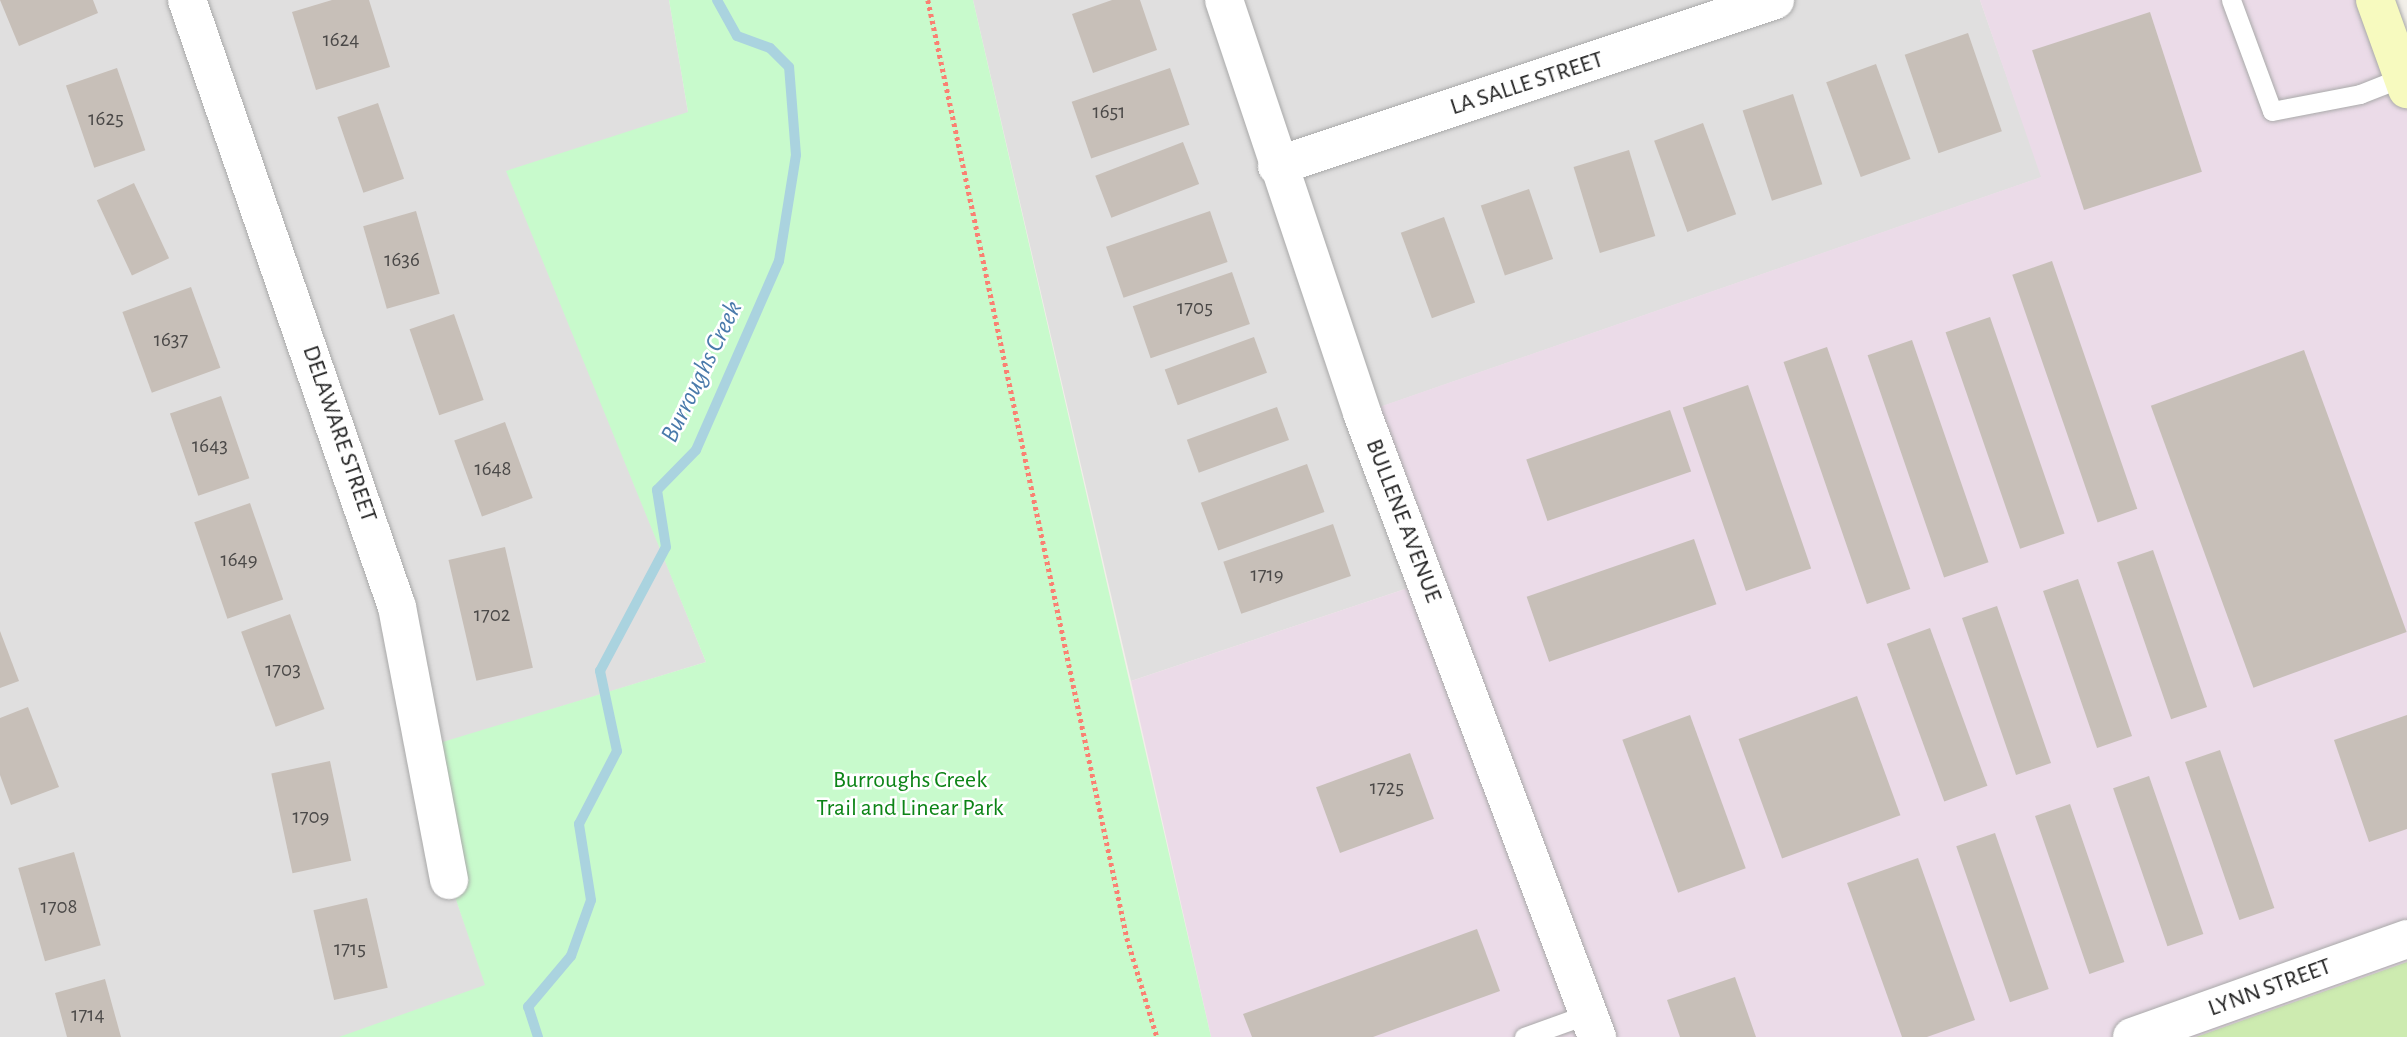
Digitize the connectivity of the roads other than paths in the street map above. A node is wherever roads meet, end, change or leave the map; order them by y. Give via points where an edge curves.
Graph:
1 (187, 0) edge
2 (1224, 0) edge
3 (1775, 0) edge
4 (2231, 0) edge
5 (2375, 0) edge
6 (2405, 83) edge
7 (1277, 166) junction
8 (449, 880) dead end
9 (2407, 939) edge
10 (1593, 1025) edge
11 (1524, 1037) edge
12 (2132, 1037) edge

1 - 8 street, DELAWARE STREET via 397,607
2 - 7 street, BULLENE AVENUE
3 - 7 street, LA SALLE STREET
4 - 6 lane via 2272,111
5 - 6 main road
7 - 10 street, BULLENE AVENUE via 1362,413
9 - 12 street, LYNN STREET
10 - 11 lane

